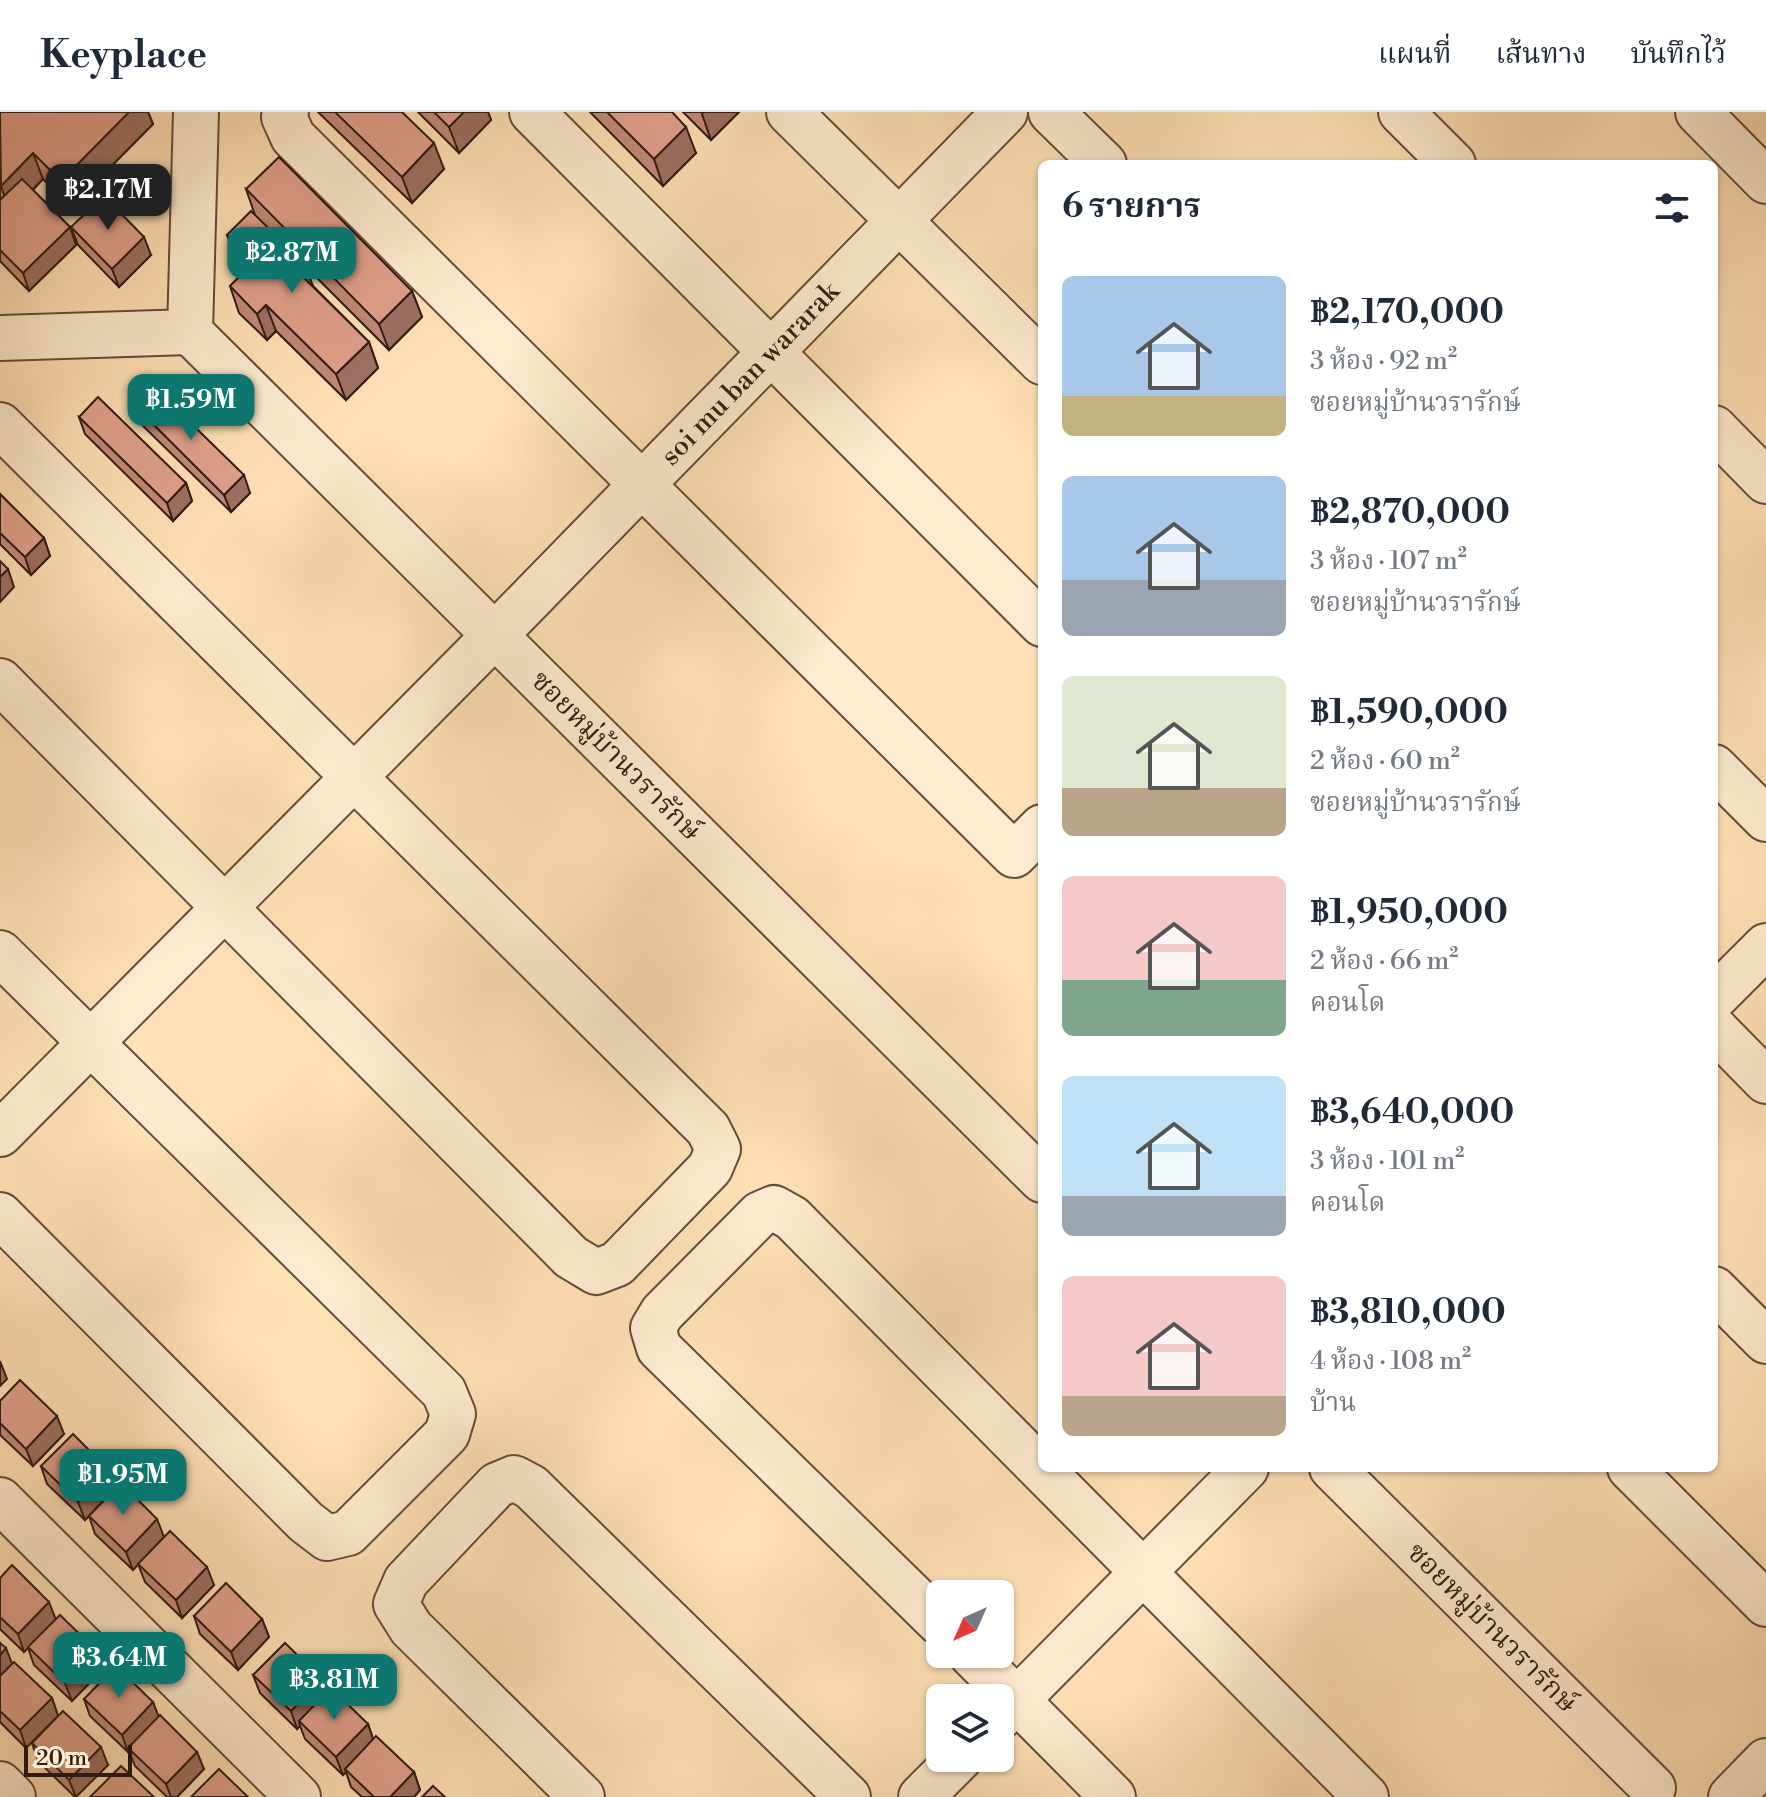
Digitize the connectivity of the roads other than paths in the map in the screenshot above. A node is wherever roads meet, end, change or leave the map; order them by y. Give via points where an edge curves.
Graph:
1 (196, 112) edge
2 (286, 112) edge
3 (532, 112) edge
4 (789, 112) edge
5 (1005, 112) edge
6 (1051, 112) edge
7 (1401, 112) edge
8 (1698, 112) edge
9 (1100, 160) edge
10 (1449, 160) edge
11 (1766, 181) edge
12 (899, 220) junction
13 (190, 332) junction
14 (0, 338) edge
15 (770, 353) junction
16 (1038, 358) edge
17 (0, 425) edge
18 (1718, 432) edge
19 (1766, 481) edge
20 (641, 485) junction
21 (1038, 620) edge
22 (495, 635) junction
23 (0, 681) edge
24 (1718, 771) edge
25 (352, 779) junction
26 (1766, 819) edge
27 (1038, 831) edge
28 (226, 907) junction
29 (1766, 946) edge
30 (0, 953) edge
31 (1718, 994) edge
32 (1718, 1032) edge
33 (90, 1043) junction
34 (1766, 1081) edge
35 (0, 1134) edge
36 (1038, 1176) edge
37 (0, 1215) edge
38 (1718, 1293) edge
39 (1766, 1341) edge
40 (1038, 1465) edge
41 (1045, 1472) edge
42 (1242, 1472) edge
43 (1336, 1472) edge
44 (1634, 1472) edge
45 (0, 1500) edge
46 (1144, 1571) junction
47 (1766, 1604) edge
48 (926, 1609) edge
49 (1014, 1703) edge
50 (1014, 1712) edge
51 (1766, 1761) edge
52 (946, 1772) edge
53 (0, 1784) edge
54 (1653, 1788) dead end
55 (13, 1797) edge
56 (298, 1797) edge
57 (582, 1797) edge
58 (848, 1797) edge
59 (921, 1797) edge
60 (1113, 1797) edge
61 (1366, 1797) edge
62 (1731, 1797) edge

1 - 13 street
2 - 20 street via 293,137
3 - 15 street
4 - 12 street
5 - 12 street, soi mu ban wararak
6 - 9 street
7 - 10 street
8 - 11 street
12 - 15 street, soi mu ban wararak
12 - 16 street
13 - 14 street
13 - 22 street, ซอยหมู่บ้านวรารักษ์
15 - 20 street, soi mu ban wararak
15 - 21 street
17 - 25 street
18 - 19 street
20 - 22 street, soi mu ban wararak
20 - 27 street via 1014,855
22 - 25 street, soi mu ban wararak
22 - 36 street, ซอยหมู่บ้านวรารักษ์
23 - 28 street
24 - 26 street
25 - 28 street, soi mu ban wararak
25 - 28 street via 708,1129 718,1149 710,1168 617,1264 596,1272 571,1257
28 - 33 street, soi mu ban wararak
29 - 31 street
30 - 33 street
32 - 34 street
33 - 35 street, soi mu ban wararak
33 - 37 street via 444,1392 453,1414 447,1434 348,1533 327,1538
38 - 39 street
40 - 48 street via 792,1218 774,1208 760,1214 662,1313 653,1328 659,1348
41 - 46 street
42 - 46 street
43 - 54 street, ซอยหมู่บ้านวรารักษ์
44 - 47 street
45 - 56 street
46 - 49 street
46 - 61 street
50 - 60 street
51 - 62 street
52 - 59 street
53 - 55 street
57 - 58 street via 411,1628 396,1604 406,1581 497,1485 514,1478 531,1487

